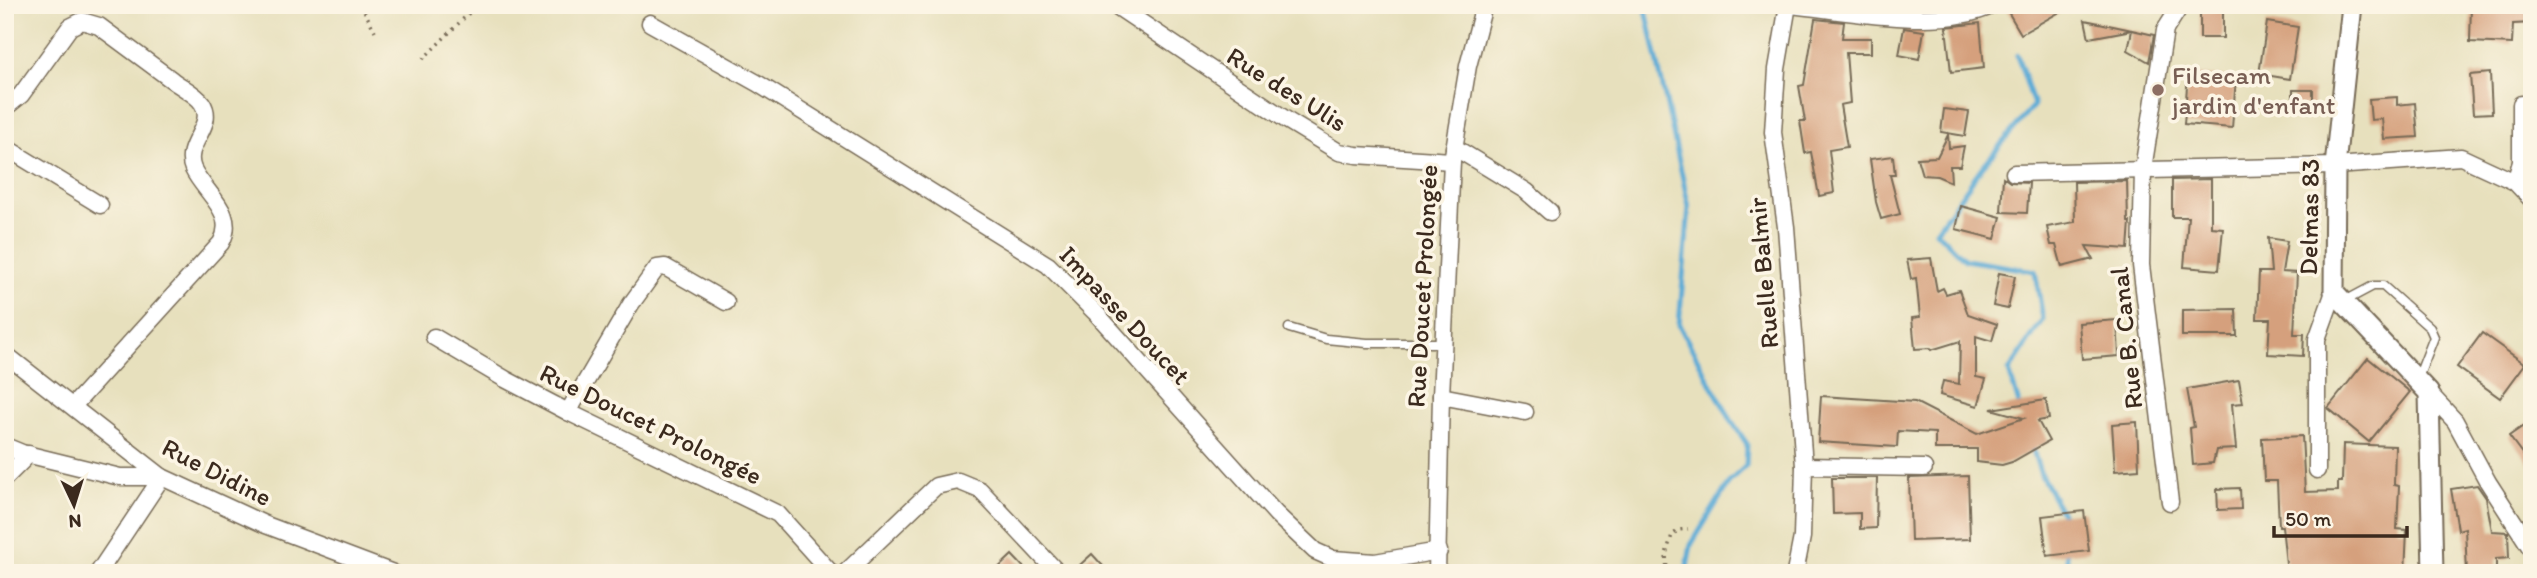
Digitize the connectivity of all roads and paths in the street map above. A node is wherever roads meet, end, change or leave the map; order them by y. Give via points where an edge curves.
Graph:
1 (362, 5) edge
2 (470, 5) edge
3 (1115, 5) edge
4 (1484, 5) edge
5 (1789, 5) edge
6 (2181, 5) edge
7 (2352, 5) edge
8 (1989, 6) edge
9 (650, 23) dead end
10 (376, 31) dead end
11 (423, 59) dead end
12 (2521, 104) dead end
13 (5, 108) edge
14 (5, 147) edge
15 (1453, 154) junction
16 (2334, 166) junction
17 (2143, 169) junction
18 (2014, 173) dead end
19 (2515, 182) junction
20 (2532, 200) edge
21 (100, 205) dead end
22 (1550, 212) dead end
23 (2338, 297) junction
24 (726, 302) dead end
25 (1289, 328) dead end
26 (434, 337) dead end
27 (1443, 343) junction
28 (5, 354) edge
29 (2423, 387) junction
30 (1441, 396) junction
31 (74, 406) junction
32 (568, 412) junction
33 (1524, 412) dead end
34 (5, 446) edge
35 (29, 454) junction
36 (1804, 466) junction
37 (1923, 468) dead end
38 (2317, 470) dead end
39 (162, 477) junction
40 (5, 478) edge
41 (2170, 502) dead end
42 (1688, 529) dead end
43 (2532, 550) edge
44 (1439, 551) junction
45 (98, 573) edge
46 (393, 573) edge
47 (831, 573) edge
48 (845, 573) edge
49 (1058, 573) edge
50 (1437, 573) edge
51 (1667, 573) edge
52 (1795, 573) edge
53 (2433, 573) edge

1 - 10 path
2 - 11 path via 470,12
3 - 15 street, Rue des Ulis via 1339,152
4 - 15 street, Rue Doucet Prolongée
5 - 8 street via 1912,18 1951,16
5 - 36 street, Ruelle Balmir via 1777,69 1773,132 1786,227
6 - 17 street, Rue B. Canal via 2165,30
7 - 16 street, Delmas 83
9 - 44 street, Impasse Doucet via 757,83 1048,265 1315,551 1333,559 1375,562
12 - 19 street via 2521,162
13 - 31 street via 21,95 70,27 82,21 99,26 188,91 202,104 205,115 190,160 222,211 228,232
14 - 21 street
15 - 22 street via 1526,191
15 - 27 street, Rue Doucet Prolongée
16 - 17 street
16 - 19 street via 2461,157
16 - 23 street, Delmas 83
17 - 18 street
17 - 41 street, Rue B. Canal via 2141,265
19 - 20 street
23 - 29 street, Delmas 83
23 - 29 lane via 2383,286 2430,328 2434,337
23 - 38 street via 2317,339
24 - 32 street via 665,267 657,268
25 - 27 lane via 1326,339 1367,343
26 - 32 street, Rue Doucet Prolongée
27 - 30 street, Rue Doucet Prolongée
28 - 31 street, Rue Didine
29 - 43 street, Delmas 83 via 2455,421
29 - 53 street
30 - 33 street
30 - 44 street, Rue Doucet Prolongée
31 - 39 street, Rue Didine
32 - 47 street, Rue Doucet Prolongée via 778,514
34 - 35 street
35 - 39 street via 120,477
35 - 40 street
36 - 37 street
36 - 52 street, Ruelle Balmir via 1802,537
39 - 45 street
39 - 46 street, Rue Didine via 266,525
42 - 51 path via 1672,535
44 - 50 street, Rue Doucet Prolongée
48 - 49 street via 936,486 958,481 980,490

